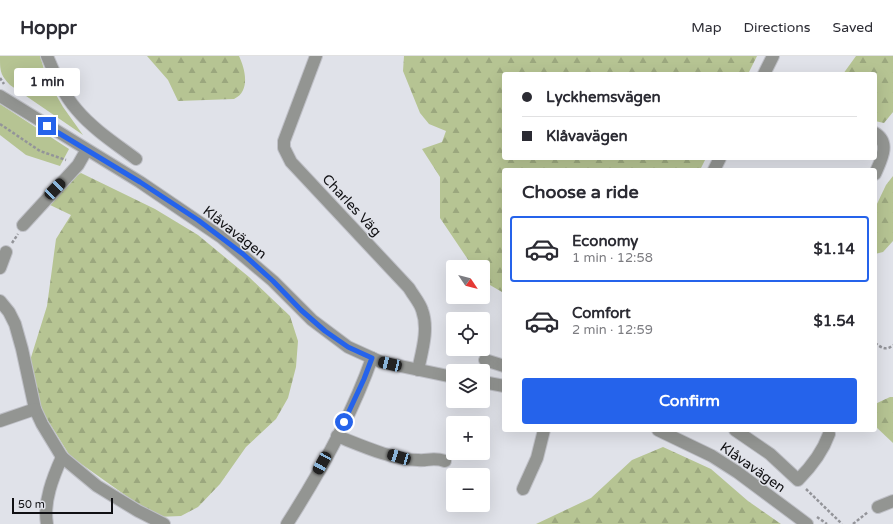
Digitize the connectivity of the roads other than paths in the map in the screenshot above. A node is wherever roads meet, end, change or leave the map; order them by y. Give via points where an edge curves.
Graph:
1 (47, 56) edge
2 (316, 56) edge
3 (772, 56) edge
4 (765, 72) edge
5 (0, 96) edge
6 (877, 135) edge
7 (86, 150) junction
8 (136, 159) dead end
9 (877, 169) edge
10 (23, 225) road end
11 (6, 252) road end
12 (0, 268) edge
13 (0, 301) edge
14 (372, 358) junction
15 (485, 360) dead end
16 (502, 365) edge
17 (418, 370) junction
18 (446, 376) edge
19 (490, 383) edge
20 (502, 386) edge
21 (35, 409) junction
22 (0, 421) edge
23 (544, 432) edge
24 (662, 432) edge
25 (738, 432) edge
26 (829, 434) dead end
27 (337, 436) junction
28 (62, 457) junction
29 (445, 461) dead end
30 (523, 489) dead end
31 (893, 501) edge
32 (878, 507) road end
33 (47, 524) edge
34 (164, 524) edge
35 (287, 524) edge
36 (807, 524) edge

1 - 8 street via 58,82 76,110
2 - 17 street, Charles Väg via 284,141 284,148 291,162 409,288 422,309 425,324 424,342
3 - 4 street
5 - 7 street, Klåvavägen
6 - 9 street via 883,142 884,150
7 - 10 street via 78,165
7 - 14 street, Klåvavägen via 140,182 215,233 243,254 325,331 348,347
11 - 12 street
13 - 21 street via 15,324
14 - 17 street, Klåvavägen
14 - 27 street
15 - 16 street
17 - 18 street, Klåvavägen
19 - 20 street
21 - 22 street
21 - 28 street
23 - 30 street via 537,458
24 - 36 street, Klåvavägen via 706,453 737,472
25 - 26 street via 770,454 798,480 806,472
27 - 29 street via 399,457 418,460 438,458
27 - 35 street
28 - 33 street via 48,498
28 - 34 street via 97,486
31 - 32 street

